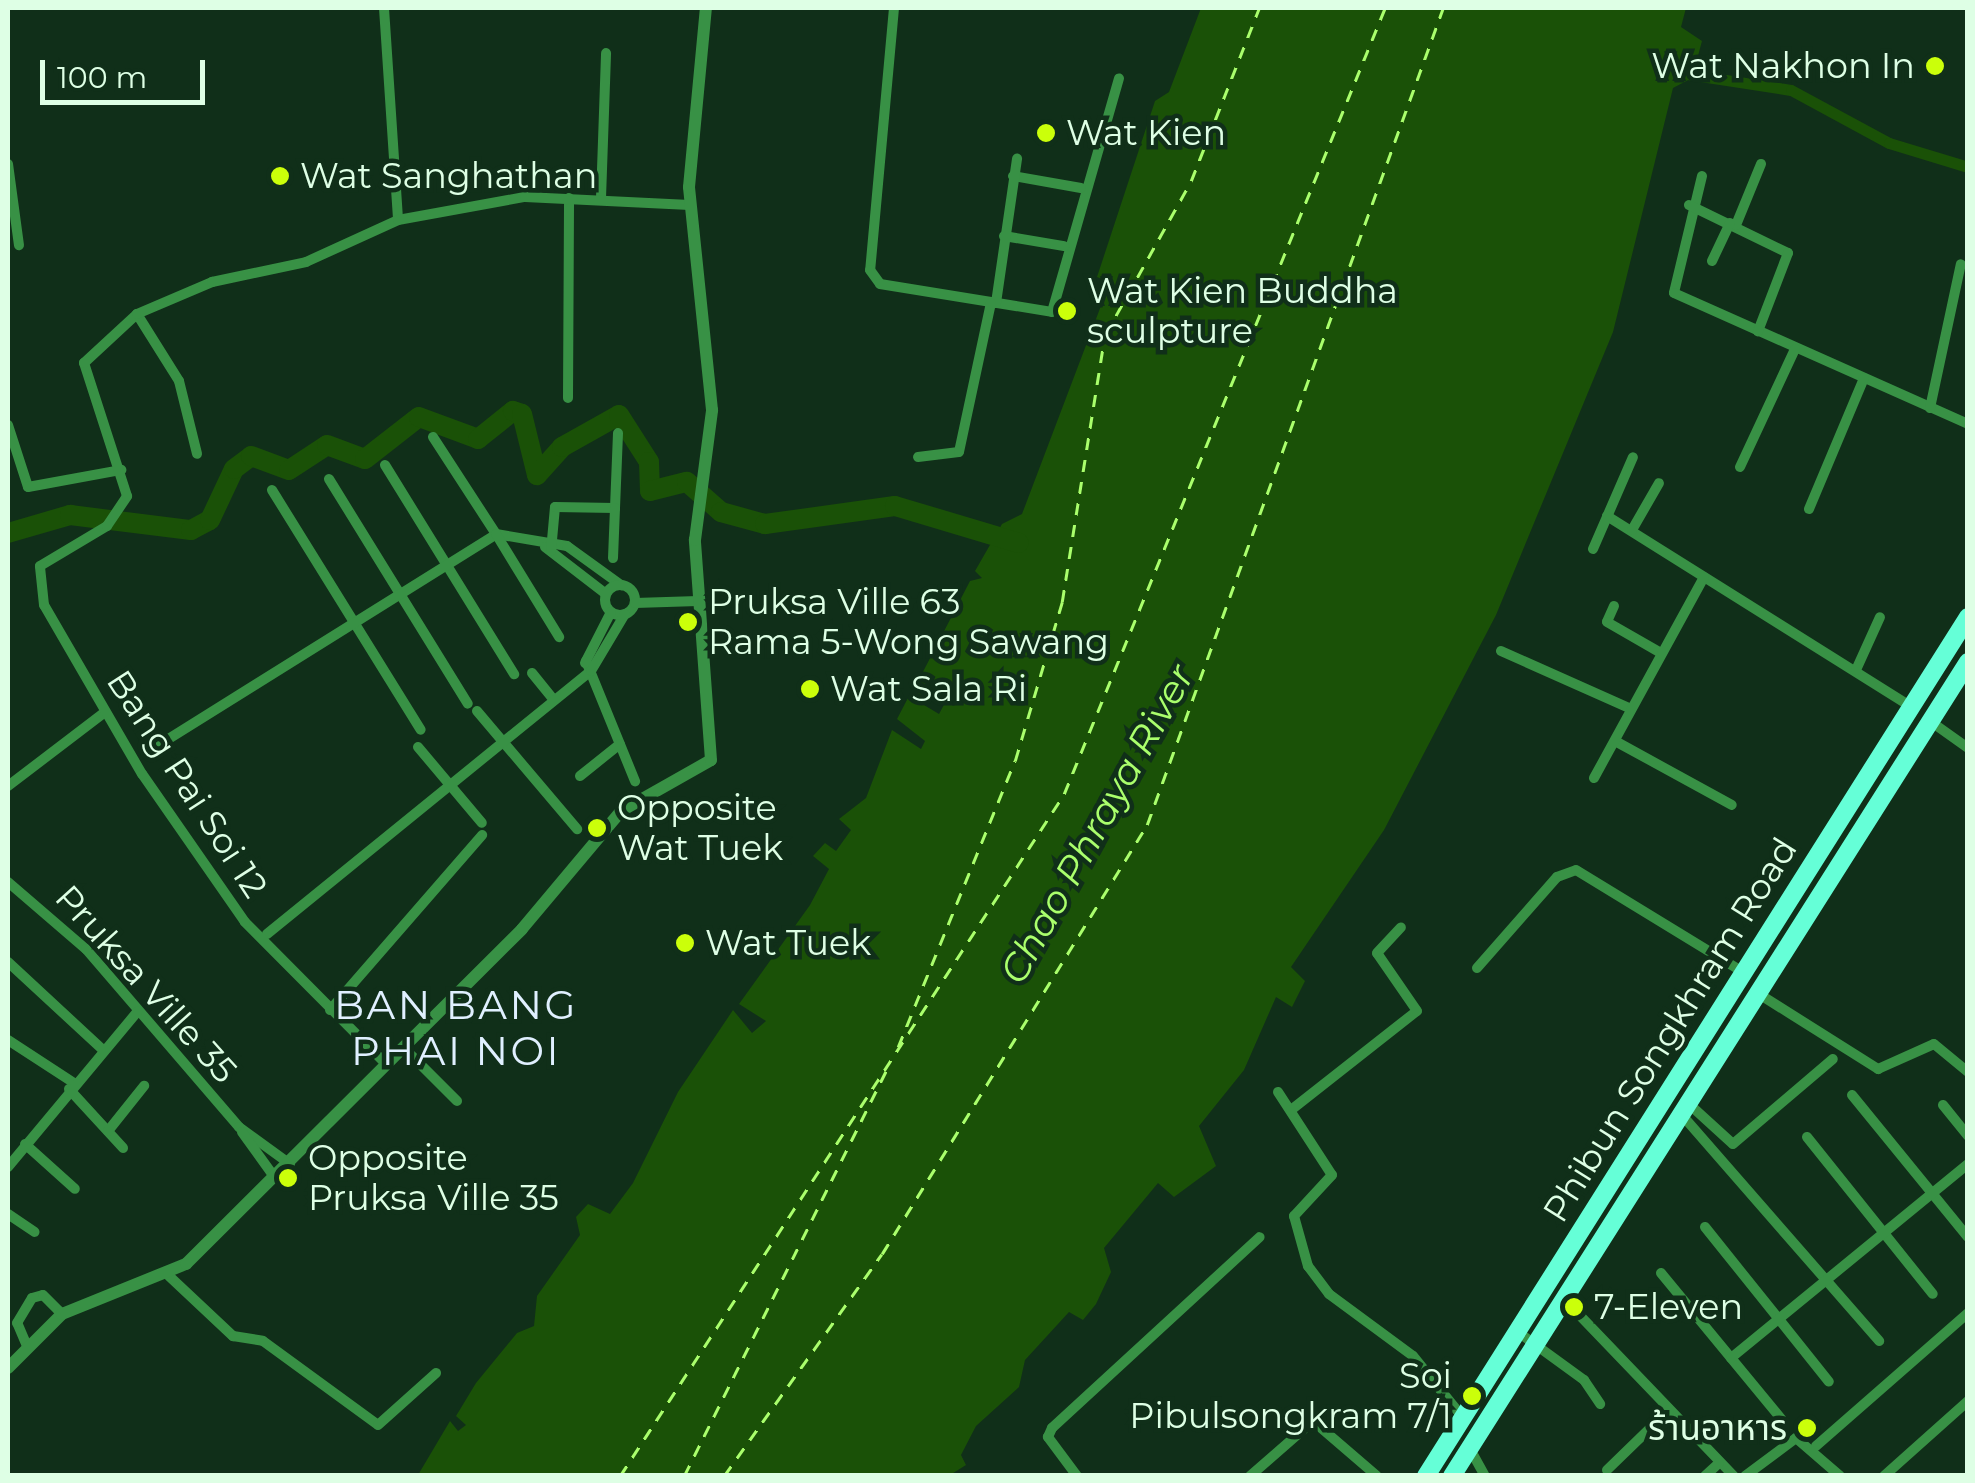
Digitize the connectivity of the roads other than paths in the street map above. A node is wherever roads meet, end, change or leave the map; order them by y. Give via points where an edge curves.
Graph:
1 (384, 8) edge
2 (706, 8) edge
3 (894, 8) edge
4 (606, 53) dead end
5 (1119, 78) dead end
6 (1016, 159) dead end
7 (8, 164) edge
8 (1762, 164) dead end
9 (1014, 176) junction
10 (1702, 176) dead end
11 (1081, 188) junction
12 (569, 198) junction
13 (601, 198) junction
14 (690, 205) junction
15 (1690, 206) junction
16 (398, 220) junction
17 (1733, 224) junction
18 (1004, 236) junction
19 (19, 244) dead end
20 (1064, 246) junction
21 (1712, 261) dead end
22 (1961, 264) dead end
23 (993, 302) junction
24 (136, 314) junction
25 (1758, 331) junction
26 (1795, 349) junction
27 (1864, 378) junction
28 (568, 398) dead end
29 (1930, 408) junction
30 (1968, 424) edge
31 (8, 426) edge
32 (618, 433) dead end
33 (434, 437) dead end
34 (197, 454) dead end
35 (918, 456) dead end
36 (1633, 457) dead end
37 (385, 465) dead end
38 (1740, 467) dead end
39 (121, 470) junction
40 (329, 479) dead end
41 (1659, 484) dead end
42 (272, 490) dead end
43 (615, 508) junction
44 (1808, 509) dead end
45 (1607, 516) junction
46 (1632, 530) junction
47 (496, 534) junction
48 (551, 546) junction
49 (1593, 549) dead end
50 (613, 558) dead end
51 (446, 563) junction
52 (1704, 577) junction
53 (621, 585) junction
54 (399, 592) junction
55 (606, 594) junction
56 (698, 601) junction
57 (634, 602) junction
58 (1614, 606) dead end
59 (611, 612) junction
60 (625, 614) junction
61 (1880, 617) dead end
62 (1968, 617) edge
63 (354, 621) junction
64 (560, 637) dead end
65 (1501, 651) dead end
66 (1661, 653) junction
67 (1968, 662) edge
68 (589, 666) junction
69 (1856, 670) junction
70 (532, 673) dead end
71 (514, 674) dead end
72 (553, 699) junction
73 (1912, 707) junction
74 (1630, 709) junction
75 (105, 712) junction
76 (1930, 722) junction
77 (421, 730) dead end
78 (1615, 740) junction
79 (501, 742) junction
80 (620, 744) junction
81 (418, 748) dead end
82 (1968, 748) edge
83 (146, 753) dead end
84 (580, 776) dead end
85 (1594, 778) dead end
86 (635, 781) dead end
87 (8, 786) edge
88 (451, 786) junction
89 (1732, 805) dead end
90 (577, 829) dead end
91 (8, 882) edge
92 (1401, 927) dead end
93 (267, 934) dead end
94 (8, 962) edge
95 (1477, 968) dead end
96 (1746, 974) junction
97 (1759, 994) junction
98 (330, 1010) junction
99 (138, 1012) junction
100 (8, 1040) edge
101 (404, 1048) junction
102 (104, 1050) junction
103 (1833, 1059) dead end
104 (387, 1065) junction
105 (1968, 1072) edge
106 (71, 1086) junction
107 (144, 1086) dead end
108 (1278, 1092) dead end
109 (1852, 1095) dead end
110 (458, 1101) dead end
111 (1944, 1105) dead end
112 (1685, 1109) junction
113 (1291, 1110) junction
114 (239, 1127) junction
115 (108, 1131) junction
116 (1807, 1136) dead end
117 (1968, 1136) edge
118 (25, 1144) junction
119 (123, 1148) dead end
120 (290, 1164) junction
121 (1968, 1164) edge
122 (8, 1167) edge
123 (275, 1178) junction
124 (75, 1190) dead end
125 (1932, 1194) junction
126 (8, 1214) edge
127 (1705, 1227) dead end
128 (35, 1232) dead end
129 (1885, 1232) junction
130 (1260, 1237) dead end
131 (1968, 1237) edge
132 (1661, 1273) dead end
133 (168, 1276) junction
134 (1827, 1279) junction
135 (1933, 1294) dead end
136 (1565, 1300) junction
137 (1968, 1313) edge
138 (62, 1314) junction
139 (1779, 1321) junction
140 (1518, 1332) junction
141 (1879, 1341) dead end
142 (27, 1346) junction
143 (1536, 1346) junction
144 (1731, 1358) junction
145 (1498, 1367) junction
146 (8, 1368) edge
147 (436, 1373) dead end
148 (1514, 1380) junction
149 (1829, 1382) dead end
150 (1968, 1400) edge
151 (1600, 1404) dead end
152 (1670, 1410) junction
153 (1465, 1420) junction
154 (1782, 1420) dead end
155 (1816, 1446) junction
156 (1470, 1450) junction
157 (1719, 1463) junction
158 (1607, 1470) dead end
159 (1077, 1476) edge
160 (1250, 1476) edge
161 (1376, 1476) edge
162 (1426, 1476) edge
163 (1452, 1476) edge
164 (1485, 1476) edge
165 (1705, 1476) edge
166 (1734, 1476) edge
167 (1745, 1476) edge
168 (1840, 1476) edge
169 (1884, 1476) edge

1 - 16 street
2 - 14 street
3 - 23 street via 872,276
4 - 13 street
5 - 11 street
6 - 9 street
7 - 19 street
8 - 17 street
9 - 11 street
9 - 18 street
10 - 15 street
11 - 20 street
12 - 13 street
12 - 16 street via 508,199
12 - 28 street
13 - 14 street
14 - 56 street via 712,410 696,504
15 - 17 street
15 - 25 street via 1674,293
16 - 24 street via 306,262 212,282
17 - 21 street
17 - 25 street via 1788,253
18 - 20 street
18 - 23 street
20 - 23 street via 1052,312
22 - 29 street
23 - 35 street via 959,452
24 - 34 street via 180,382
24 - 39 street via 84,362
25 - 26 street
26 - 27 street
26 - 38 street
27 - 29 street
27 - 44 street
29 - 30 street
31 - 39 street via 28,487
32 - 43 street
33 - 47 street
36 - 45 street
37 - 51 street
39 - 75 street, Bang Pai Soi 12 via 125,503 108,526 40,566 34,579
40 - 54 street
41 - 46 street
42 - 63 street
43 - 48 street via 559,505
43 - 50 street
45 - 46 street
45 - 49 street
46 - 52 street
47 - 48 street
47 - 51 street
47 - 64 street
48 - 53 street via 580,552
48 - 55 street
51 - 54 street
51 - 71 street
52 - 66 street
52 - 69 street
53 - 55 street
53 - 57 street
54 - 63 street
54 - 79 street
55 - 59 street
56 - 57 street
56 - 101 street via 708,765 622,811
57 - 60 street
58 - 66 street via 1607,622
59 - 60 street
59 - 68 street
60 - 68 street
61 - 69 street
62 - 73 main road, Phibun Songkhram Road
63 - 77 street
63 - 83 street
65 - 74 street
66 - 74 street
67 - 76 main road, Phibun Songkhram Road
68 - 72 street
68 - 80 street
69 - 73 street
70 - 72 street
72 - 79 street
73 - 76 main road
73 - 96 main road, Phibun Songkhram Road
74 - 78 street
75 - 87 street
75 - 98 street, Bang Pai Soi 12 via 245,922
76 - 82 street
76 - 97 main road, Phibun Songkhram Road
78 - 85 street
78 - 89 street
79 - 88 street
79 - 90 street
80 - 84 street
80 - 86 street
81 - 88 street
88 - 93 street
88 - 98 street via 482,829
91 - 99 street, Pruksa Ville 35 via 61,923
92 - 113 street via 1377,954 1417,1011
94 - 102 street
95 - 96 street via 1557,877 1576,870
96 - 140 main road, Phibun Songkhram Road
97 - 105 street via 1878,1068 1934,1044
97 - 112 main road, Phibun Songkhram Road
98 - 104 street, Bang Pai Soi 12
99 - 102 street
99 - 114 street, Pruksa Ville 35
100 - 106 street
101 - 104 street
101 - 110 street
102 - 106 street
103 - 112 street via 1733,1144
104 - 120 street
106 - 115 street
106 - 118 street
107 - 115 street
108 - 113 street
109 - 125 street
111 - 117 street
112 - 134 street
112 - 136 main road, Phibun Songkhram Road
113 - 153 street via 1332,1175 1294,1216 1308,1266 1329,1294 1413,1356
114 - 120 street, Pruksa Ville 35
114 - 123 street, Pruksa Ville 35
115 - 119 street
116 - 129 street
118 - 122 street
118 - 124 street
120 - 123 street
121 - 125 street
123 - 133 street
125 - 129 street
125 - 131 street
126 - 128 street
127 - 139 street
129 - 134 street
129 - 135 street
130 - 159 street via 1052,1428 1048,1438
132 - 144 street
133 - 138 street
133 - 147 street via 233,1336 262,1341 378,1425
134 - 139 street
134 - 141 street
136 - 143 main road, Phibun Songkhram Road
136 - 152 street
137 - 155 street
138 - 142 street
138 - 142 street via 43,1295 32,1298 17,1323
139 - 144 street
139 - 149 street
140 - 143 street
140 - 145 main road, Phibun Songkhram Road
142 - 146 street
143 - 148 main road, Phibun Songkhram Road
143 - 151 street
144 - 154 street
145 - 148 main road
145 - 153 main road, Phibun Songkhram Road
148 - 156 main road, Phibun Songkhram Road
150 - 169 street
152 - 157 street
152 - 158 street
153 - 162 main road, Phibun Songkhram Road
155 - 167 street via 1792,1439
155 - 168 street
156 - 163 main road, Phibun Songkhram Road
156 - 164 street
157 - 165 street
157 - 166 street
160 - 161 street via 1314,1421

